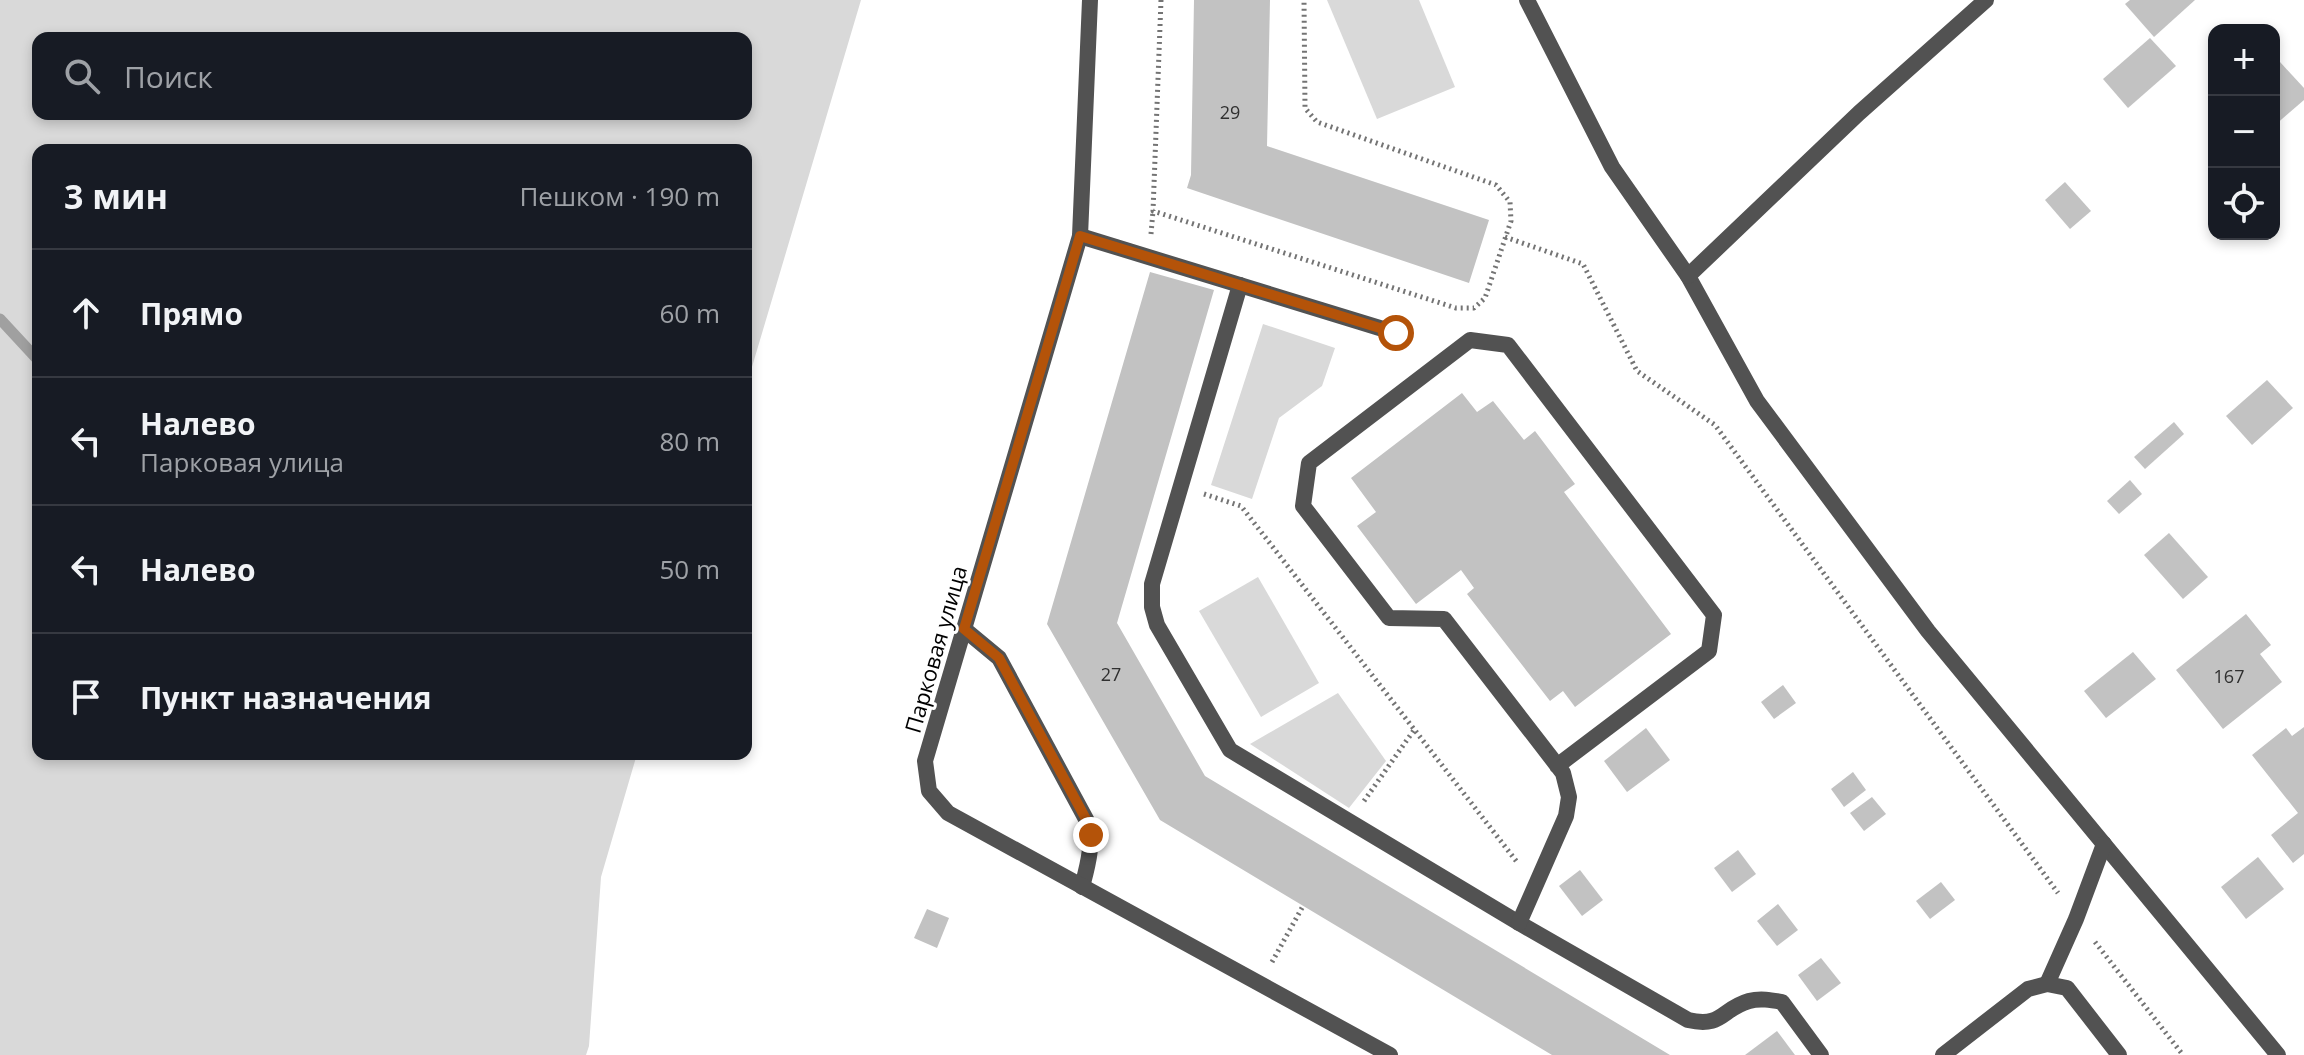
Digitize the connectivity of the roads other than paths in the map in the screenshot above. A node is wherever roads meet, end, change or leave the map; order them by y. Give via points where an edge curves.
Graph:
1 (1090, 0) edge
2 (1527, 0) edge
3 (1986, 0) edge
4 (1080, 236) junction
5 (1688, 276) junction
6 (1240, 285) junction
7 (1396, 333) dead end
8 (964, 629) junction
9 (1557, 766) junction
10 (2104, 844) junction
11 (1082, 887) junction
12 (1519, 923) junction
13 (2047, 984) junction
14 (1386, 1054) edge
15 (1821, 1055) edge
16 (1943, 1055) edge
17 (2119, 1055) edge
18 (2278, 1055) edge

1 - 4 street, Парковая улица
2 - 5 street via 1612,167
3 - 5 street
4 - 6 street
4 - 8 street, Парковая улица
5 - 10 street via 1757,401 1928,631
6 - 7 street
6 - 12 street via 1152,584 1157,625 1230,750
8 - 11 street via 999,658 1087,821 1091,849
8 - 11 street, Парковая улица via 925,761 929,791 948,813
9 - 9 street via 1444,619 1389,618 1303,506 1309,463 1470,340 1508,345 1714,615 1709,651
9 - 12 street via 1569,797 1566,816
10 - 13 street
10 - 18 street
11 - 14 street, Парковая улица
12 - 15 street via 1688,1020 1717,1020 1747,1001 1782,1002
13 - 16 street via 2028,989
13 - 17 street via 2067,988

